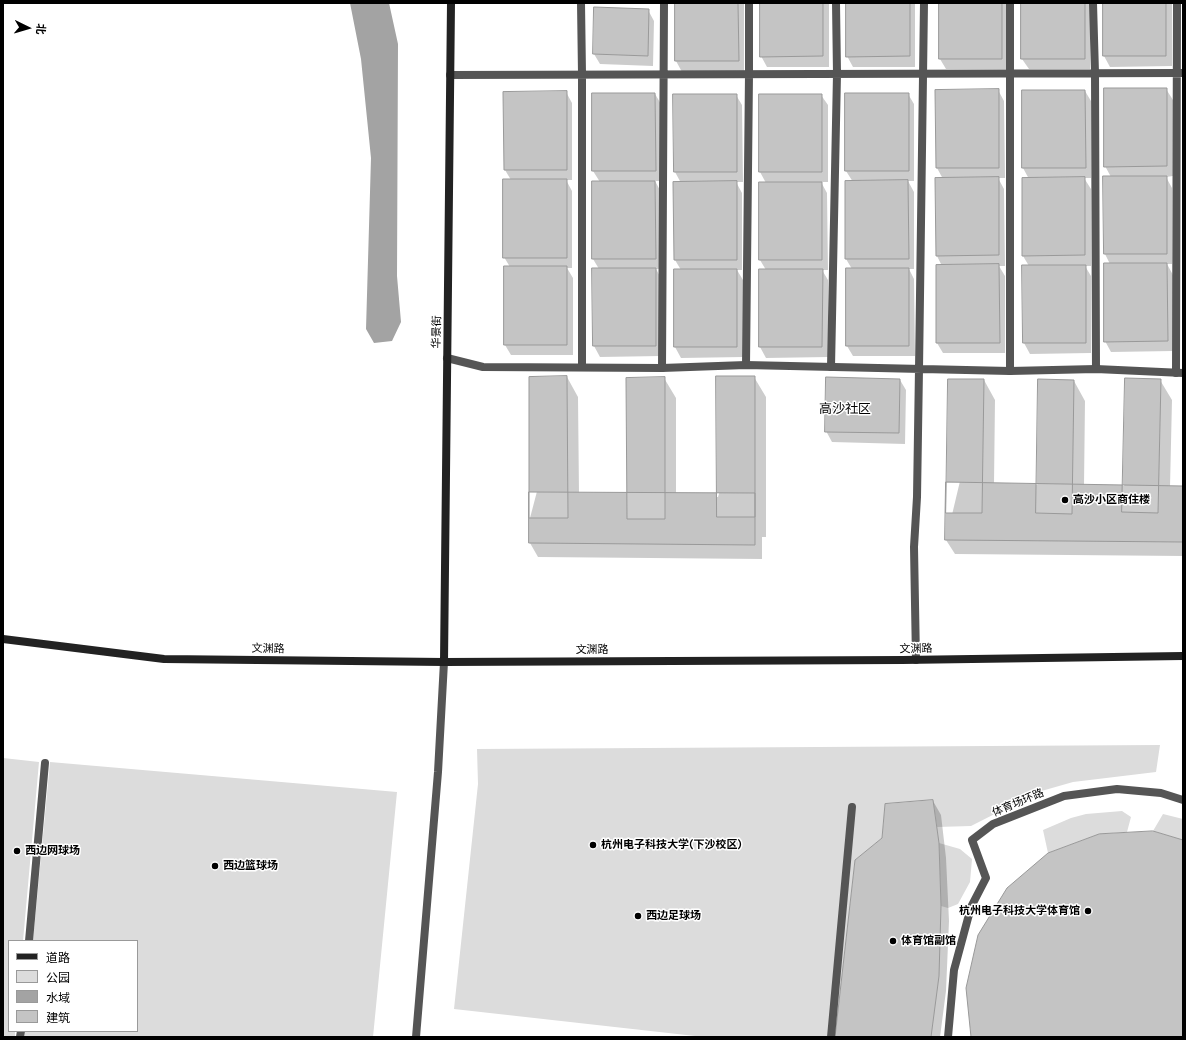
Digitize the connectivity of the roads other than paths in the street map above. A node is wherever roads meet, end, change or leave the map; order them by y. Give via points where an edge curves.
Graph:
1 (451, 3) edge
2 (581, 3) edge
3 (664, 3) edge
4 (749, 3) edge
5 (836, 3) edge
6 (924, 3) edge
7 (1010, 3) edge
8 (1094, 3) edge
9 (1177, 3) edge
10 (1010, 73) junction
11 (1095, 73) junction
12 (1180, 73) edge
13 (582, 74) junction
14 (663, 74) junction
15 (750, 74) junction
16 (837, 74) junction
17 (922, 74) junction
18 (450, 75) junction
19 (447, 358) junction
20 (746, 365) junction
21 (582, 366) junction
22 (831, 367) junction
23 (662, 368) junction
24 (919, 369) junction
25 (1096, 369) junction
26 (1010, 371) junction
27 (1180, 373) edge
28 (3, 640) edge
29 (1183, 656) edge
30 (916, 660) junction
31 (444, 662) junction
32 (45, 763) dead end
33 (1183, 800) edge
34 (852, 807) dead end
35 (29, 940) edge
36 (416, 1037) edge
37 (831, 1037) edge
38 (948, 1037) edge

1 - 18 main road, 华景街
2 - 13 street
3 - 14 street
4 - 15 street
5 - 16 street
6 - 17 street
7 - 10 street
8 - 11 street
9 - 12 street
10 - 11 street
10 - 17 street
10 - 26 street
11 - 12 street
11 - 25 street
12 - 27 street
13 - 14 street
13 - 18 street
13 - 21 street
14 - 15 street
14 - 23 street
15 - 16 street
15 - 20 street
16 - 17 street
16 - 22 street
17 - 24 street
18 - 19 main road, 华景街
19 - 21 street via 483,367
19 - 31 main road, 华景街
20 - 22 street
20 - 23 street
21 - 23 street
22 - 24 street
24 - 26 street
24 - 30 street via 914,547
25 - 26 street
25 - 27 street
28 - 31 main road, 文渊路 via 164,659
29 - 30 main road, 文渊路
30 - 31 main road, 文渊路
31 - 36 street via 438,772
32 - 35 street
33 - 38 street, 体育场环路 via 1161,793 1117,789 1064,796 993,824 972,840 986,878 971,906 954,970
34 - 37 street

